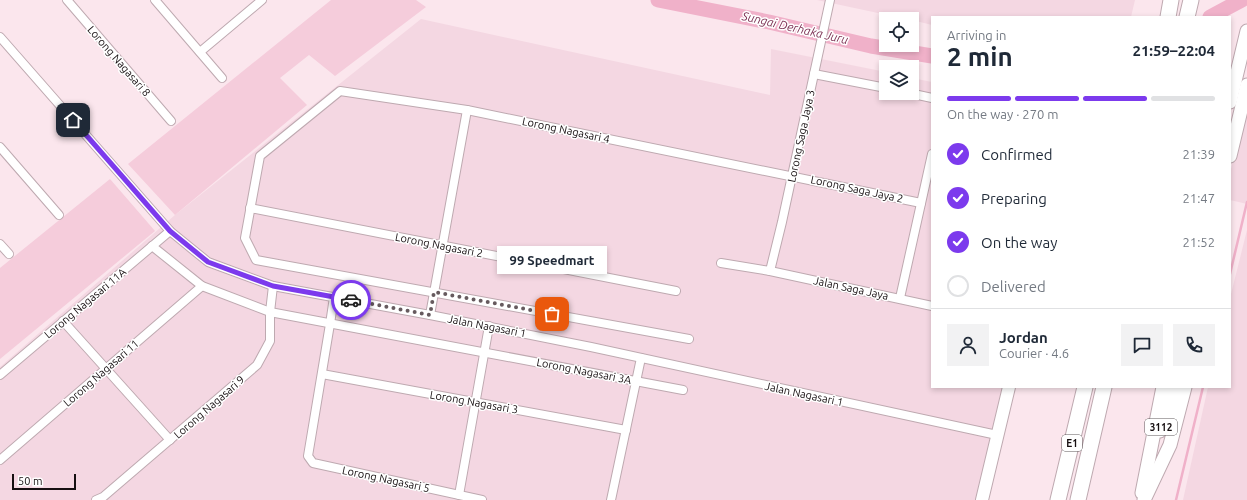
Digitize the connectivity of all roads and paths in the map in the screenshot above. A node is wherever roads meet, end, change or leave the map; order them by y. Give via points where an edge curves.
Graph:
1 (67, 0) edge
2 (262, 0) edge
3 (830, 0) edge
4 (1171, 0) edge
5 (1191, 0) edge
6 (158, 1) edge
7 (1168, 16) edge
8 (1187, 16) edge
9 (1247, 31) edge
10 (0, 37) edge
11 (200, 52) junction
12 (814, 74) junction
13 (222, 78) dead end
14 (1247, 85) edge
15 (879, 87) edge
16 (919, 95) edge
17 (931, 98) edge
18 (1231, 98) edge
19 (467, 110) junction
20 (171, 121) dead end
21 (0, 148) edge
22 (1231, 152) edge
23 (931, 158) edge
24 (792, 176) junction
25 (921, 202) junction
26 (250, 208) junction
27 (58, 214) dead end
28 (170, 231) junction
29 (0, 244) edge
30 (442, 245) junction
31 (152, 246) junction
32 (9, 254) dead end
33 (721, 263) dead end
34 (770, 271) junction
35 (202, 286) junction
36 (273, 286) junction
37 (676, 291) dead end
38 (434, 292) junction
39 (334, 297) junction
40 (900, 298) junction
41 (931, 306) edge
42 (270, 312) junction
43 (430, 315) junction
44 (64, 322) junction
45 (330, 324) junction
46 (489, 326) junction
47 (690, 339) dead end
48 (484, 353) junction
49 (641, 358) junction
50 (105, 368) junction
51 (322, 374) junction
52 (0, 375) edge
53 (636, 381) junction
54 (1009, 388) edge
55 (1085, 388) edge
56 (1104, 388) edge
57 (1174, 388) edge
58 (1186, 388) edge
59 (683, 390) dead end
60 (1160, 391) edge
61 (476, 402) junction
62 (626, 430) junction
63 (997, 435) junction
64 (170, 440) junction
65 (0, 460) edge
66 (1146, 466) junction
67 (459, 494) junction
68 (96, 500) edge
69 (482, 500) edge
70 (611, 500) edge
71 (982, 500) edge
72 (1058, 500) edge
73 (1078, 500) edge
74 (1140, 500) edge
75 (1144, 500) edge

1 - 20 street, Lorong Nagasari 8
2 - 11 street
3 - 12 street, Lorong Saga Jaya 3
4 - 7 highway
5 - 8 highway
6 - 11 street
9 - 18 main road
10 - 28 street, Jalan Nagasari 1
11 - 13 street
12 - 15 street
12 - 24 street, Lorong Saga Jaya 3
14 - 22 main road
16 - 17 street
19 - 24 street, Lorong Nagasari 4
19 - 26 street, Lorong Nagasari 4 via 340,91 260,156
19 - 30 street
21 - 27 street
23 - 25 street
24 - 25 street, Lorong Saga Jaya 2
24 - 34 street, Lorong Saga Jaya 3
25 - 40 street
26 - 30 street, Lorong Nagasari 2
26 - 38 street via 245,238 256,260
28 - 31 street, Lorong Nagasari 11A
28 - 36 street, Jalan Nagasari 1 via 208,262
29 - 32 street
30 - 37 street, Lorong Nagasari 2
30 - 38 street
31 - 35 street
31 - 44 street, Lorong Nagasari 11A
33 - 34 street, Jalan Saga Jaya
34 - 40 street, Jalan Saga Jaya
35 - 42 street
35 - 50 street, Lorong Nagasari 11
36 - 39 street, Jalan Nagasari 1
36 - 42 street, Lorong Nagasari 9
38 - 43 street
38 - 47 street
39 - 43 street, Jalan Nagasari 1
39 - 45 street
40 - 41 street, Jalan Saga Jaya
42 - 45 street
42 - 64 street, Lorong Nagasari 9 via 270,341 257,365
43 - 46 street, Jalan Nagasari 1
44 - 50 street
44 - 52 street, Lorong Nagasari 11A
45 - 48 street
45 - 51 street
46 - 48 street
46 - 49 street, Jalan Nagasari 1
48 - 53 street, Lorong Nagasari 3A
48 - 61 street
49 - 53 street
49 - 63 street, Jalan Nagasari 1
50 - 64 street
50 - 65 street, Lorong Nagasari 11
51 - 61 street, Lorong Nagasari 3
51 - 67 street, Lorong Nagasari 5 via 308,456 313,463
53 - 59 street, Lorong Nagasari 3A
53 - 62 street
54 - 63 street
55 - 72 highway, E1
56 - 73 highway, E1
57 - 66 main road, 3112
58 - 75 main road via 1170,445
60 - 66 main road, 3112
61 - 62 street, Lorong Nagasari 3
61 - 67 street
62 - 70 street
63 - 71 street
64 - 68 street, Lorong Nagasari 9 via 103,497
66 - 74 main road, 3112
67 - 69 street, Lorong Nagasari 5

